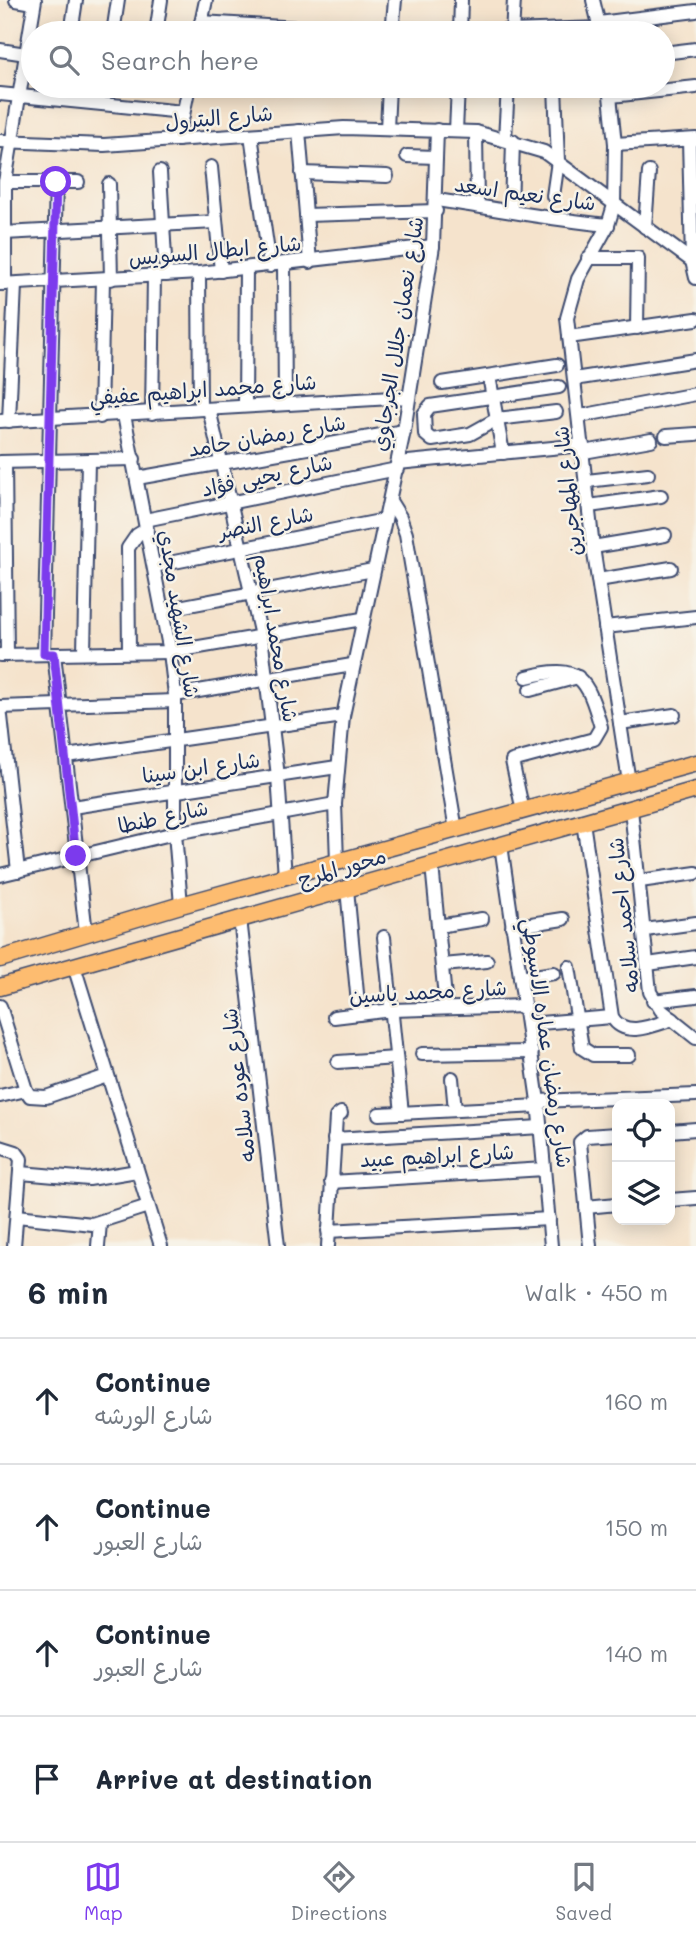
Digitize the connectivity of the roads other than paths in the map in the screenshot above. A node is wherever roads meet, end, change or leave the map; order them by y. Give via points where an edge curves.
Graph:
1 (16, 0) edge
2 (76, 0) edge
3 (118, 0) edge
4 (160, 0) edge
5 (206, 0) edge
6 (395, 0) edge
7 (461, 0) edge
8 (514, 0) edge
9 (593, 0) edge
10 (35, 1) edge
11 (696, 10) edge
12 (32, 21) edge
13 (73, 21) edge
14 (115, 21) edge
15 (157, 21) edge
16 (202, 21) edge
17 (394, 21) edge
18 (460, 21) edge
19 (513, 21) edge
20 (598, 21) edge
21 (637, 21) edge
22 (21, 49) edge
23 (696, 49) edge
24 (0, 50) edge
25 (675, 52) edge
26 (21, 87) edge
27 (696, 88) edge
28 (675, 89) edge
29 (0, 94) edge
30 (19, 96) junction
31 (40, 98) edge
32 (186, 98) edge
33 (388, 98) edge
34 (457, 98) edge
35 (508, 98) edge
36 (555, 98) edge
37 (611, 98) edge
38 (183, 112) junction
39 (387, 129) junction
40 (437, 130) junction
41 (299, 131) junction
42 (456, 131) junction
43 (476, 132) junction
44 (251, 135) junction
45 (178, 139) junction
46 (693, 139) edge
47 (509, 140) junction
48 (6, 141) edge
49 (615, 144) junction
50 (407, 156) dead end
51 (436, 157) junction
52 (558, 161) junction
53 (211, 167) dead end
54 (160, 172) dead end
55 (649, 172) dead end
56 (302, 173) junction
57 (693, 175) edge
58 (387, 176) dead end
59 (56, 182) junction
60 (78, 182) dead end
61 (109, 184) dead end
62 (3, 187) edge
63 (553, 196) dead end
64 (436, 205) junction
65 (477, 205) junction
66 (614, 205) junction
67 (511, 211) junction
68 (306, 215) junction
69 (2, 216) edge
70 (216, 222) junction
71 (163, 225) junction
72 (608, 225) junction
73 (110, 227) junction
74 (645, 228) junction
75 (55, 230) junction
76 (4, 233) junction
77 (433, 246) junction
78 (588, 258) junction
79 (694, 259) edge
80 (310, 262) junction
81 (284, 264) junction
82 (270, 266) junction
83 (246, 268) junction
84 (221, 271) junction
85 (199, 273) junction
86 (160, 276) junction
87 (696, 278) edge
88 (107, 279) junction
89 (54, 282) junction
90 (7, 284) edge
91 (696, 318) edge
92 (637, 328) junction
93 (569, 337) junction
94 (696, 360) edge
95 (557, 365) dead end
96 (489, 376) junction
97 (575, 379) junction
98 (442, 383) dead end
99 (559, 387) dead end
100 (696, 394) edge
101 (409, 397) junction
102 (493, 397) junction
103 (285, 404) junction
104 (245, 406) junction
105 (204, 409) junction
106 (556, 412) dead end
107 (152, 413) junction
108 (124, 415) junction
109 (580, 416) junction
110 (100, 417) junction
111 (50, 419) junction
112 (497, 419) junction
113 (5, 421) edge
114 (404, 432) junction
115 (696, 434) edge
116 (666, 436) dead end
117 (651, 440) dead end
118 (584, 449) junction
119 (503, 453) junction
120 (134, 459) junction
121 (49, 461) junction
122 (88, 461) junction
123 (3, 463) edge
124 (221, 463) junction
125 (397, 466) junction
126 (648, 474) dead end
127 (137, 478) junction
128 (587, 481) junction
129 (661, 496) dead end
130 (390, 501) junction
131 (230, 503) junction
132 (589, 506) junction
133 (385, 520) junction
134 (146, 524) junction
135 (665, 535) dead end
136 (240, 547) junction
137 (593, 547) junction
138 (154, 566) junction
139 (671, 568) dead end
140 (373, 570) junction
141 (598, 580) junction
142 (251, 593) junction
143 (163, 610) junction
144 (696, 617) edge
145 (362, 619) junction
146 (605, 627) junction
147 (261, 636) junction
148 (130, 652) junction
149 (84, 653) junction
150 (170, 653) junction
151 (49, 654) junction
152 (4, 655) edge
153 (352, 665) junction
154 (266, 680) junction
155 (528, 683) dead end
156 (175, 698) junction
157 (60, 705) junction
158 (0, 707) edge
159 (674, 715) dead end
160 (343, 716) junction
161 (620, 723) junction
162 (273, 726) junction
163 (175, 741) junction
164 (66, 756) junction
165 (696, 763) edge
166 (337, 767) junction
167 (278, 776) junction
168 (629, 782) junction
169 (696, 790) edge
170 (175, 791) junction
171 (335, 804) junction
172 (72, 807) junction
173 (631, 809) junction
174 (523, 811) junction
175 (280, 814) junction
176 (583, 822) junction
177 (456, 830) junction
178 (175, 833) junction
179 (501, 845) junction
180 (76, 856) junction
181 (337, 862) junction
182 (432, 865) junction
183 (18, 870) junction
184 (696, 873) edge
185 (0, 875) edge
186 (285, 877) junction
187 (640, 881) junction
188 (347, 889) junction
189 (181, 905) junction
190 (240, 919) junction
191 (482, 919) dead end
192 (563, 919) dead end
193 (696, 923) edge
194 (438, 926) junction
195 (512, 928) junction
196 (645, 930) junction
197 (86, 933) junction
198 (384, 937) dead end
199 (696, 957) edge
200 (0, 959) edge
201 (487, 961) dead end
202 (648, 964) junction
203 (74, 965) junction
204 (443, 965) junction
205 (569, 967) dead end
206 (554, 973) dead end
207 (520, 978) junction
208 (0, 987) edge
209 (696, 996) edge
210 (653, 1002) junction
211 (0, 1006) edge
212 (525, 1006) junction
213 (446, 1008) junction
214 (392, 1010) junction
215 (359, 1014) junction
216 (334, 1017) dead end
217 (611, 1017) junction
218 (673, 1018) junction
219 (576, 1020) junction
220 (528, 1024) junction
221 (696, 1038) edge
222 (531, 1052) junction
223 (422, 1055) dead end
224 (629, 1055) dead end
225 (396, 1058) junction
226 (338, 1062) dead end
227 (107, 1076) junction
228 (452, 1078) dead end
229 (26, 1090) junction
230 (696, 1095) edge
231 (0, 1096) edge
232 (538, 1103) junction
233 (455, 1110) junction
234 (341, 1113) dead end
235 (402, 1113) junction
236 (379, 1114) dead end
237 (541, 1127) junction
238 (696, 1129) edge
239 (675, 1131) edge
240 (612, 1134) edge
241 (334, 1139) junction
242 (0, 1147) edge
243 (544, 1169) junction
244 (137, 1171) junction
245 (21, 1173) junction
246 (331, 1182) junction
247 (696, 1198) edge
248 (675, 1200) edge
249 (612, 1204) edge
250 (148, 1206) junction
251 (586, 1206) junction
252 (13, 1208) junction
253 (549, 1219) junction
254 (100, 1223) junction
255 (328, 1231) junction
256 (14, 1246) edge
257 (98, 1246) edge
258 (161, 1246) edge
259 (278, 1246) edge
260 (328, 1246) edge
261 (551, 1246) edge
262 (590, 1246) edge

1 - 10 street
2 - 13 street
3 - 14 street
4 - 15 street
5 - 16 street
6 - 17 street
7 - 18 street
8 - 19 street
9 - 20 street
10 - 12 street
11 - 21 street
22 - 24 street
23 - 25 street
26 - 30 street
27 - 28 street
29 - 30 street
30 - 48 street
31 - 38 street
32 - 38 street
33 - 39 street
34 - 42 street
35 - 47 street
36 - 52 street
37 - 49 street, شارع المهاجرين
38 - 45 street
39 - 40 street, شارع البترول
39 - 41 street, شارع البترول
40 - 42 street, شارع البترول
40 - 51 street, شارع نعمان جلال الجرجاوي
41 - 44 street, شارع البترول
41 - 56 street
42 - 43 street, شارع البترول
43 - 47 street, شارع البترول
43 - 65 street
44 - 45 street, شارع البترول
44 - 82 street
45 - 48 street, شارع البترول via 104,145
46 - 49 street
46 - 57 street
47 - 52 street, شارع البترول
47 - 67 street
48 - 62 street
49 - 66 street, شارع المهاجرين
50 - 51 street
51 - 64 street, شارع نعمان جلال الجرجاوي
52 - 63 street
52 - 66 street, شارع البترول
53 - 70 street
54 - 71 street
55 - 74 street
56 - 58 street
56 - 68 street
57 - 79 street
59 - 60 street
59 - 62 street
59 - 75 street
61 - 73 street
62 - 69 street
64 - 65 street, شارع نعيم اسعد
64 - 68 street, شارع نعيم اسعد
64 - 77 street, شارع نعمان جلال الجرجاوي
65 - 67 street, شارع نعيم اسعد
66 - 72 street, شارع المهاجرين
66 - 74 street, شارع البترول
67 - 72 street, شارع نعيم اسعد via 555,221
68 - 80 street
69 - 76 street
70 - 71 street
70 - 84 street
71 - 73 street
71 - 86 street
72 - 78 street, شارع المهاجرين
73 - 75 street
73 - 88 street
74 - 79 street, شارع البترول
75 - 76 street
75 - 89 street
76 - 90 street
77 - 80 street, شارع ابطال السويس
77 - 101 street, شارع نعمان جلال الجرجاوي
78 - 92 street via 638,258
78 - 93 street, شارع المهاجرين via 572,298
79 - 87 street
80 - 81 street, شارع ابطال السويس
81 - 82 street, شارع ابطال السويس
81 - 103 street
82 - 83 street, شارع ابطال السويس
83 - 84 street, شارع ابطال السويس
83 - 104 street
84 - 85 street, شارع ابطال السويس
85 - 86 street, شارع ابطال السويس
85 - 105 street, شارع محمد ابراهيم
86 - 88 street, شارع ابطال السويس
86 - 107 street
88 - 89 street, شارع ابطال السويس
88 - 110 street
89 - 90 street, شارع ابطال السويس
89 - 111 street
90 - 113 street
91 - 92 street
92 - 93 street
93 - 97 street, شارع المهاجرين
94 - 97 street
95 - 96 street
96 - 98 street
96 - 102 street
97 - 109 street, شارع المهاجرين
99 - 102 street
100 - 109 street
101 - 103 street, شارع محمد ابراهيم عفيفي
101 - 114 street, شارع نعمان جلال الجرجاوي
102 - 112 street
102 - 112 street via 430,407 424,414 425,434 432,440 466,435
103 - 104 street, شارع محمد ابراهيم عفيفي
104 - 105 street, شارع محمد ابراهيم عفيفي
105 - 107 street, شارع محمد ابراهيم عفيفي
105 - 124 street, شارع محمد ابراهيم
106 - 112 street
107 - 108 street, شارع محمد ابراهيم عفيفي
108 - 110 street, شارع محمد ابراهيم عفيفي
108 - 120 street, شارع الشهيد مجدي
109 - 118 street, شارع المهاجرين
110 - 111 street, شارع محمد ابراهيم عفيفي
111 - 113 street, شارع محمد ابراهيم عفيفي
111 - 121 street
112 - 119 street
114 - 124 street, شارع رمضان حامد
114 - 125 street, شارع نعمان جلال الجرجاوي
115 - 116 street
117 - 118 street, شارع يحيى فؤاد
118 - 119 street, شارع يحيى فؤاد
118 - 128 street, شارع المهاجرين
119 - 125 street, شارع يحيى فؤاد
120 - 122 street
120 - 127 street, شارع الشهيد مجدي
121 - 122 street
121 - 123 street
121 - 151 street
122 - 149 street
123 - 152 street
124 - 127 street, شارع رمضان حامد
124 - 131 street, شارع محمد ابراهيم
125 - 130 street, شارع نعمان جلال الجرجاوي
125 - 131 street, شارع يحيى فؤاد
126 - 128 street
127 - 134 street, شارع الشهيد مجدي
128 - 132 street, شارع المهاجرين
129 - 132 street
130 - 133 street, شارع نعمان جلال الجرجاوي
130 - 177 street via 406,534
131 - 134 street, شارع يحيى فؤاد
131 - 136 street, شارع محمد ابراهيم
132 - 137 street, شارع المهاجرين
133 - 136 street, شارع النصر
133 - 140 street, شارع نعمان جلال الجرجاوي
134 - 138 street, شارع الشهيد مجدي
134 - 148 street via 128,548
135 - 137 street
136 - 138 street, شارع النصر
136 - 142 street, شارع محمد ابراهيم
137 - 141 street, شارع المهاجرين
138 - 143 street, شارع الشهيد مجدي
139 - 141 street
140 - 142 street
140 - 145 street, شارع نعمان جلال الجرجاوي
141 - 146 street, شارع المهاجرين
142 - 143 street
142 - 147 street, شارع محمد ابراهيم
143 - 150 street, شارع الشهيد مجدي
144 - 146 street
145 - 147 street
145 - 153 street, شارع نعمان جلال الجرجاوي
146 - 161 street, شارع المهاجرين
147 - 150 street
147 - 154 street, شارع محمد ابراهيم
148 - 149 street
148 - 150 street
149 - 151 street
150 - 156 street, شارع الشهيد مجدي
151 - 152 street
151 - 157 street
153 - 154 street
153 - 160 street, شارع نعمان جلال الجرجاوي
154 - 156 street
154 - 162 street, شارع محمد ابراهيم
155 - 174 street via 557,670 578,677 592,694 600,732 594,739 512,761
156 - 157 street
156 - 163 street, شارع الشهيد مجدي
157 - 158 street
157 - 164 street
158 - 183 street
159 - 161 street
160 - 162 street
160 - 166 street, شارع نعمان جلال الجرجاوي
161 - 168 street, شارع المهاجرين
162 - 163 street
162 - 167 street, شارع محمد ابراهيم
163 - 164 street
163 - 170 street, شارع الشهيد مجدي
164 - 172 street
165 - 168 main road, محور المرج
166 - 167 street, شارع ابن سينا
166 - 171 street, شارع نعمان جلال الجرجاوي
167 - 170 street, شارع ابن سينا
167 - 175 street, شارع محمد ابراهيم
168 - 174 main road, محور المرج
169 - 173 main road, محور المرج
170 - 172 street, شارع ابن سينا
170 - 178 street, شارع الشهيد مجدي
171 - 175 street, شارع طنطا
171 - 181 street, شارع نعمان جلال الجرجاوي
172 - 180 street
173 - 176 main road, محور المرج
173 - 187 street, شارع احمد سلامه
174 - 177 main road, محور المرج
175 - 178 street, شارع طنطا
175 - 186 street, شارع محمد ابراهيم
176 - 179 main road, محور المرج
176 - 217 street
177 - 181 main road, محور المرج
178 - 180 street, شارع طنطا
178 - 189 street, شارع الشهيد مجدي
179 - 182 main road, محور المرج
179 - 195 street, شارع رمضان عماره الاسيوطي
180 - 183 street, شارع طنطا
180 - 197 street
181 - 186 main road, محور المرج
182 - 188 main road, محور المرج
182 - 194 street
183 - 185 street, شارع طنطا
184 - 187 street
186 - 189 main road, محور المرج
187 - 196 street, شارع احمد سلامه
188 - 190 main road, محور المرج
188 - 215 street
189 - 197 main road, محور المرج
190 - 203 main road, محور المرج
190 - 259 street, شارع عوده سلامه
191 - 194 street
192 - 195 street
193 - 196 street
194 - 204 street
195 - 207 street, شارع رمضان عماره الاسيوطي
196 - 202 street, شارع احمد سلامه
197 - 200 main road, محور المرج
198 - 214 street
199 - 202 street
201 - 204 street
202 - 210 street, شارع احمد سلامه
203 - 208 main road, محور المرج
203 - 227 street
204 - 213 street
205 - 219 street
206 - 207 street
207 - 212 street, شارع رمضان عماره الاسيوطي
209 - 210 street
210 - 218 street, شارع احمد سلامه
211 - 229 street
212 - 213 street, شارع محمد ياسين
212 - 220 street, شارع رمضان عماره الاسيوطي
213 - 214 street, شارع محمد ياسين
214 - 215 street, شارع محمد ياسين
214 - 225 street
215 - 216 street, شارع محمد ياسين
217 - 218 street via 623,1028 636,1029
217 - 219 street
218 - 221 street, شارع احمد سلامه
219 - 220 street
219 - 224 street via 584,1052
220 - 222 street, شارع رمضان عماره الاسيوطي
222 - 223 street
222 - 232 street, شارع رمضان عماره الاسيوطي
225 - 226 street
225 - 235 street
227 - 229 street via 46,1097 37,1098
227 - 244 street
228 - 233 street
229 - 231 street
230 - 232 street
232 - 233 street
232 - 237 street, شارع رمضان عماره الاسيوطي
233 - 235 street
234 - 241 street via 336,1117
235 - 236 street
237 - 241 street
237 - 243 street, شارع رمضان عماره الاسيوطي
238 - 239 street
240 - 251 street via 587,1136 580,1142
241 - 246 street
242 - 245 street via 19,1155
243 - 246 street, شارع ابراهيم عبيد
243 - 253 street, شارع رمضان عماره الاسيوطي
244 - 245 street via 89,1179
244 - 250 street
245 - 252 street
246 - 255 street
247 - 248 street
249 - 251 street
250 - 254 street
250 - 258 street
251 - 262 street
252 - 254 street
252 - 256 street
253 - 255 street
253 - 261 street, شارع رمضان عماره الاسيوطي
254 - 257 street
255 - 260 street

